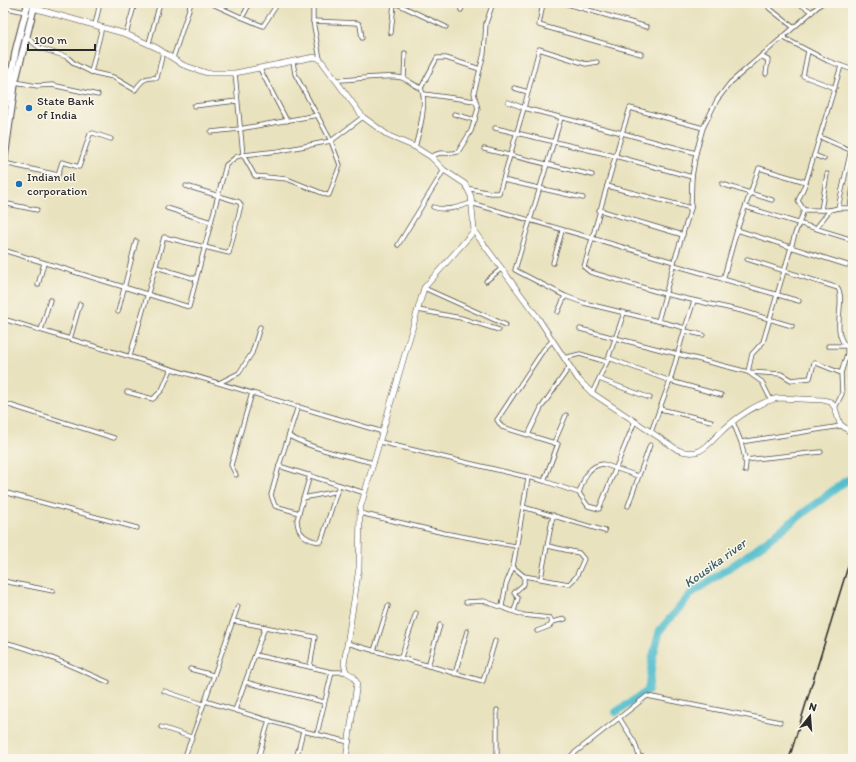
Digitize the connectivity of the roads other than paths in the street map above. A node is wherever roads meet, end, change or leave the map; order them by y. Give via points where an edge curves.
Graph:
1 (28, 3) edge
2 (100, 3) edge
3 (135, 3) edge
4 (160, 3) edge
5 (191, 3) edge
6 (210, 3) edge
7 (250, 3) edge
8 (278, 3) edge
9 (313, 3) edge
10 (394, 3) edge
11 (463, 3) edge
12 (493, 3) edge
13 (543, 3) edge
14 (564, 3) edge
15 (770, 3) edge
16 (798, 3) edge
17 (822, 3) edge
18 (34, 6) edge
19 (3, 7) edge
20 (461, 10) dead end
21 (26, 12) junction
22 (812, 12) junction
23 (241, 17) junction
24 (313, 21) junction
25 (95, 25) junction
26 (102, 27) junction
27 (446, 27) dead end
28 (647, 27) dead end
29 (793, 27) junction
30 (391, 33) dead end
31 (126, 34) junction
32 (26, 36) junction
33 (782, 37) junction
34 (362, 38) dead end
35 (148, 43) junction
36 (808, 51) junction
37 (163, 52) junction
38 (405, 53) dead end
39 (641, 54) dead end
40 (761, 56) junction
41 (173, 58) junction
42 (320, 59) junction
43 (294, 62) junction
44 (597, 62) dead end
45 (841, 66) junction
46 (260, 69) junction
47 (480, 69) junction
48 (853, 70) edge
49 (91, 72) junction
50 (235, 73) junction
51 (766, 74) dead end
52 (404, 78) junction
53 (337, 80) junction
54 (15, 82) junction
55 (421, 88) junction
56 (514, 88) dead end
57 (835, 88) junction
58 (5, 89) edge
59 (528, 92) junction
60 (424, 94) junction
61 (98, 95) dead end
62 (475, 101) junction
63 (237, 102) junction
64 (508, 102) dead end
65 (194, 106) dead end
66 (524, 108) junction
67 (454, 114) dead end
68 (318, 115) junction
69 (363, 116) junction
70 (561, 118) junction
71 (3, 120) edge
72 (475, 120) junction
73 (287, 121) junction
74 (495, 128) dead end
75 (703, 128) junction
76 (239, 129) junction
77 (211, 132) dead end
78 (622, 133) junction
79 (517, 134) junction
80 (820, 137) junction
81 (111, 139) dead end
82 (853, 140) edge
83 (331, 141) junction
84 (553, 143) junction
85 (415, 148) junction
86 (484, 149) dead end
87 (851, 151) edge
88 (696, 153) junction
89 (4, 155) edge
90 (243, 155) junction
91 (814, 155) junction
92 (510, 156) junction
93 (615, 156) junction
94 (431, 157) junction
95 (824, 159) dead end
96 (3, 163) edge
97 (547, 164) junction
98 (3, 170) edge
99 (444, 170) junction
100 (827, 174) dead end
101 (592, 175) dead end
102 (692, 177) junction
103 (503, 180) junction
104 (806, 182) junction
105 (722, 184) dead end
106 (853, 185) edge
107 (186, 186) dead end
108 (607, 186) junction
109 (466, 188) junction
110 (540, 189) junction
111 (751, 194) junction
112 (218, 196) junction
113 (583, 198) dead end
114 (772, 200) dead end
115 (3, 202) edge
116 (471, 203) junction
117 (433, 207) dead end
118 (746, 207) junction
119 (167, 208) dead end
120 (690, 208) junction
121 (838, 208) junction
122 (851, 208) edge
123 (37, 210) dead end
124 (599, 210) junction
125 (804, 210) junction
126 (821, 210) junction
127 (830, 210) junction
128 (529, 221) junction
129 (211, 222) junction
130 (798, 222) junction
131 (816, 228) junction
132 (737, 230) junction
133 (474, 231) junction
134 (562, 231) junction
135 (683, 234) junction
136 (591, 239) junction
137 (853, 240) edge
138 (136, 241) dead end
139 (398, 245) dead end
140 (204, 246) junction
141 (791, 247) junction
142 (3, 250) edge
143 (748, 259) dead end
144 (44, 263) junction
145 (553, 263) dead end
146 (674, 263) junction
147 (847, 265) dead end
148 (156, 267) junction
149 (501, 269) junction
150 (784, 270) junction
151 (196, 279) junction
152 (723, 280) junction
153 (486, 281) dead end
154 (38, 284) dead end
155 (123, 287) junction
156 (424, 288) junction
157 (149, 294) junction
158 (664, 294) junction
159 (776, 295) junction
160 (565, 296) junction
161 (50, 300) dead end
162 (694, 301) junction
163 (799, 302) dead end
164 (80, 304) dead end
165 (418, 310) junction
166 (118, 312) dead end
167 (558, 312) dead end
168 (624, 313) junction
169 (3, 319) edge
170 (769, 320) junction
171 (658, 321) junction
172 (506, 325) dead end
173 (792, 326) dead end
174 (260, 327) dead end
175 (580, 329) dead end
176 (685, 329) junction
177 (41, 330) junction
178 (499, 330) dead end
179 (703, 334) dead end
180 (853, 336) edge
181 (616, 338) junction
182 (70, 339) junction
183 (552, 341) junction
184 (828, 346) dead end
185 (847, 347) junction
186 (678, 353) junction
187 (130, 356) junction
188 (564, 358) junction
189 (608, 360) junction
190 (570, 366) junction
191 (171, 369) junction
192 (748, 372) junction
193 (841, 373) junction
194 (599, 379) junction
195 (670, 381) junction
196 (219, 383) junction
197 (127, 392) dead end
198 (252, 393) junction
199 (592, 393) junction
200 (721, 395) dead end
201 (650, 398) dead end
202 (771, 400) junction
203 (3, 402) edge
204 (298, 406) junction
205 (835, 408) junction
206 (660, 409) junction
207 (566, 415) dead end
208 (711, 421) dead end
209 (635, 422) junction
210 (734, 422) junction
211 (841, 426) junction
212 (383, 432) junction
213 (651, 432) junction
214 (853, 434) edge
215 (528, 435) junction
216 (289, 436) junction
217 (114, 438) dead end
218 (380, 442) junction
219 (741, 442) junction
220 (554, 443) junction
221 (650, 445) dead end
222 (821, 452) dead end
223 (744, 460) junction
224 (374, 463) junction
225 (279, 466) junction
226 (616, 468) junction
227 (745, 471) dead end
228 (236, 475) dead end
229 (310, 476) junction
230 (638, 476) junction
231 (528, 478) junction
232 (544, 481) junction
233 (340, 485) junction
234 (338, 491) junction
235 (3, 492) edge
236 (365, 493) junction
237 (579, 493) junction
238 (304, 498) junction
239 (628, 506) dead end
240 (523, 507) junction
241 (360, 513) junction
242 (299, 514) junction
243 (553, 515) junction
244 (137, 528) dead end
245 (605, 531) dead end
246 (515, 546) junction
247 (548, 546) junction
248 (513, 567) junction
249 (524, 576) junction
250 (541, 578) junction
251 (3, 581) edge
252 (53, 591) dead end
253 (466, 602) dead end
254 (238, 606) dead end
255 (388, 606) dead end
256 (502, 606) junction
257 (514, 611) junction
258 (416, 613) dead end
259 (565, 619) dead end
260 (233, 621) junction
261 (552, 622) junction
262 (440, 625) dead end
263 (264, 627) junction
264 (467, 631) dead end
265 (537, 631) dead end
266 (495, 641) dead end
267 (3, 642) edge
268 (347, 643) junction
269 (374, 651) junction
270 (255, 655) junction
271 (401, 657) junction
272 (310, 666) junction
273 (428, 666) junction
274 (190, 669) dead end
275 (332, 672) junction
276 (346, 672) junction
277 (455, 674) junction
278 (213, 675) junction
279 (108, 682) dead end
280 (245, 682) junction
281 (164, 691) dead end
282 (204, 702) junction
283 (324, 702) junction
284 (235, 710) junction
285 (496, 710) dead end
286 (620, 719) junction
287 (269, 720) junction
288 (780, 722) dead end
289 (161, 727) dead end
290 (303, 731) junction
291 (317, 734) junction
292 (192, 737) junction
293 (348, 742) junction
294 (184, 759) edge
295 (258, 759) edge
296 (296, 759) edge
297 (346, 759) edge
298 (497, 759) edge
299 (569, 759) edge
300 (649, 759) edge
301 (663, 759) edge

1 - 21 highway
2 - 25 street
3 - 31 street
4 - 35 street
5 - 41 street
6 - 23 street
7 - 23 street
8 - 23 street via 263,26
9 - 24 street
10 - 27 street
10 - 30 street
11 - 20 street
12 - 47 street via 486,23
13 - 39 street via 539,25
14 - 28 street
15 - 29 street via 769,8
16 - 22 street
17 - 22 street
18 - 25 street
18 - 32 highway
19 - 21 street
21 - 58 highway
22 - 29 street
24 - 34 street via 358,23
24 - 42 street
25 - 26 street
26 - 31 street
26 - 49 street
29 - 33 street
31 - 35 street
32 - 49 street via 40,48 67,57
32 - 54 highway
33 - 36 street
33 - 40 street
35 - 37 street
36 - 45 street
36 - 57 street via 803,76
37 - 41 street
37 - 49 street via 157,78 149,77 142,80 135,90 113,77
38 - 52 street
40 - 51 street via 768,60
40 - 75 street via 730,83 717,100
41 - 50 street via 207,73
42 - 43 street via 314,57
42 - 53 street
43 - 46 street
43 - 68 street via 296,74
44 - 59 street via 586,64 539,49
45 - 48 street
45 - 57 street
46 - 50 street
46 - 73 street
47 - 55 street via 446,58 437,58
47 - 62 street via 474,93
50 - 63 street
52 - 53 street
52 - 55 street
53 - 69 street
54 - 61 street via 58,86
54 - 89 highway
55 - 60 street
56 - 59 street
57 - 80 street
58 - 71 highway
59 - 66 street
60 - 62 street
60 - 85 street
62 - 72 street via 478,109
63 - 65 street
63 - 76 street
64 - 66 street
66 - 70 street
66 - 79 street
67 - 72 street
68 - 73 street
68 - 83 street
69 - 83 street
69 - 85 street via 389,136
70 - 78 street
70 - 84 street
72 - 94 street via 456,154 440,152
73 - 76 street
74 - 79 street
75 - 78 street via 630,108
75 - 88 street
76 - 77 street
76 - 90 street
78 - 88 street
78 - 93 street
79 - 84 street
79 - 92 street
80 - 87 street
80 - 91 street
81 - 96 street via 93,132 90,134 79,167 62,162 58,175
82 - 87 street
83 - 90 street
83 - 90 street via 340,165 327,196 287,179 255,176
84 - 93 street
84 - 97 street
85 - 94 street
86 - 92 street
87 - 121 street
88 - 102 street
89 - 96 highway
90 - 112 street via 236,156 226,165
91 - 95 street
91 - 104 street
92 - 97 street
92 - 103 street
93 - 102 street
93 - 108 street
94 - 99 street
96 - 98 highway
97 - 101 street
97 - 110 street
99 - 109 street
99 - 139 street
100 - 126 street
102 - 120 street
103 - 109 street via 499,193
103 - 110 street
104 - 111 street via 760,168
104 - 125 street via 798,200
105 - 111 street
106 - 122 street
107 - 112 street
108 - 120 street
108 - 124 street
109 - 116 street via 471,196
110 - 113 street
110 - 128 street
111 - 114 street
111 - 118 street
112 - 129 street
112 - 140 street via 242,205 229,252
115 - 123 street
116 - 117 street via 440,210
116 - 128 street
116 - 133 street
118 - 130 street
118 - 132 street
119 - 129 street
120 - 135 street
121 - 122 street
121 - 127 street
124 - 135 street
124 - 136 street
125 - 126 street
125 - 130 street
126 - 127 street
127 - 131 street
128 - 134 street
128 - 160 street via 515,270
129 - 140 street
130 - 131 street
130 - 141 street
131 - 137 street
132 - 141 street
132 - 152 street
133 - 149 street
133 - 156 street
134 - 136 street
134 - 145 street
135 - 146 street
136 - 146 street
136 - 158 street via 584,266 590,272
138 - 155 street
140 - 148 street via 164,237
140 - 151 street
141 - 147 street
141 - 150 street
142 - 144 street
143 - 150 street
144 - 154 street
144 - 155 street
146 - 152 street
146 - 158 street
148 - 151 street
148 - 157 street
149 - 153 street
149 - 183 street
150 - 159 street
150 - 185 street via 838,288 840,332 843,344
151 - 157 street via 189,307
152 - 159 street
155 - 157 street
155 - 166 street
156 - 165 street
156 - 172 street
157 - 187 street
158 - 162 street
158 - 171 street
159 - 163 street
159 - 170 street
160 - 167 street
160 - 168 street
161 - 177 street
162 - 170 street
162 - 176 street
164 - 182 street
165 - 178 street via 461,318
165 - 212 street
168 - 171 street
168 - 181 street
169 - 177 street
170 - 173 street
170 - 192 street via 762,342 752,354
171 - 176 street
174 - 196 street via 252,353 239,373
175 - 181 street
176 - 179 street
176 - 186 street
177 - 182 street
180 - 185 street
181 - 186 street
181 - 189 street
182 - 187 street
183 - 188 street
183 - 215 street via 497,420 502,426
184 - 185 street
185 - 193 street
186 - 192 street
186 - 195 street
187 - 191 street
188 - 189 street via 580,354
188 - 190 street
189 - 194 street
189 - 195 street
190 - 199 street via 578,379
190 - 215 street via 542,408
191 - 196 street
191 - 197 street via 162,390 153,399
192 - 193 street via 781,374 786,379 802,380 810,378 816,363
192 - 202 street via 762,382
193 - 205 street via 842,394
194 - 199 street
194 - 201 street
195 - 200 street
195 - 206 street
196 - 198 street
198 - 204 street
198 - 228 street via 231,465
199 - 209 street
202 - 205 street via 823,400 831,402
202 - 210 street
203 - 217 street
204 - 212 street
204 - 216 street
205 - 211 street
206 - 208 street
206 - 213 street
207 - 220 street
209 - 213 street
209 - 226 street
210 - 213 street via 698,452 678,450
210 - 219 street
211 - 214 street
211 - 219 street
212 - 218 street
215 - 220 street
216 - 224 street via 328,451
216 - 225 street
218 - 224 street
218 - 231 street
219 - 223 street
220 - 232 street via 558,444
221 - 230 street
222 - 223 street
223 - 227 street
224 - 236 street
225 - 229 street
225 - 242 street via 271,496 275,506
226 - 230 street
226 - 237 street via 603,464 592,466
226 - 237 street via 600,509 588,506
229 - 233 street
229 - 238 street
230 - 239 street
231 - 232 street
231 - 240 street
232 - 237 street
233 - 234 street
233 - 236 street
234 - 238 street
234 - 242 street via 321,542 299,532
235 - 244 street
236 - 241 street
238 - 242 street
240 - 243 street
240 - 246 street
241 - 246 street via 444,533
241 - 268 street via 359,568
243 - 245 street
243 - 247 street
246 - 248 street
247 - 250 street
247 - 250 street via 579,553 584,559 576,577 569,584
248 - 249 street
248 - 256 street via 506,584
249 - 250 street
249 - 257 street via 524,584 514,593 518,598
251 - 252 street
253 - 256 street via 484,601
254 - 260 street
255 - 269 street
256 - 257 street
257 - 261 street via 523,615 550,618
258 - 271 street
259 - 261 street
260 - 263 street
260 - 278 street
261 - 265 street via 550,626
262 - 273 street
263 - 270 street
263 - 272 street via 315,637
264 - 277 street
266 - 277 street via 483,681
267 - 279 street via 67,664
268 - 269 street
268 - 276 street via 344,668
269 - 271 street
270 - 272 street
270 - 280 street
271 - 273 street
272 - 275 street
273 - 277 street
274 - 278 street
275 - 276 street
275 - 283 street
276 - 293 street via 353,676 357,683
278 - 282 street
280 - 283 street
280 - 284 street
281 - 282 street
282 - 284 street
282 - 292 street
283 - 291 street
284 - 287 street
285 - 298 street
286 - 288 street via 647,696 652,696
286 - 299 street
286 - 300 street via 635,743 639,756
287 - 290 street
287 - 295 street
289 - 292 street
290 - 291 street
290 - 296 street
291 - 293 street
292 - 294 street
293 - 297 street
300 - 301 street

